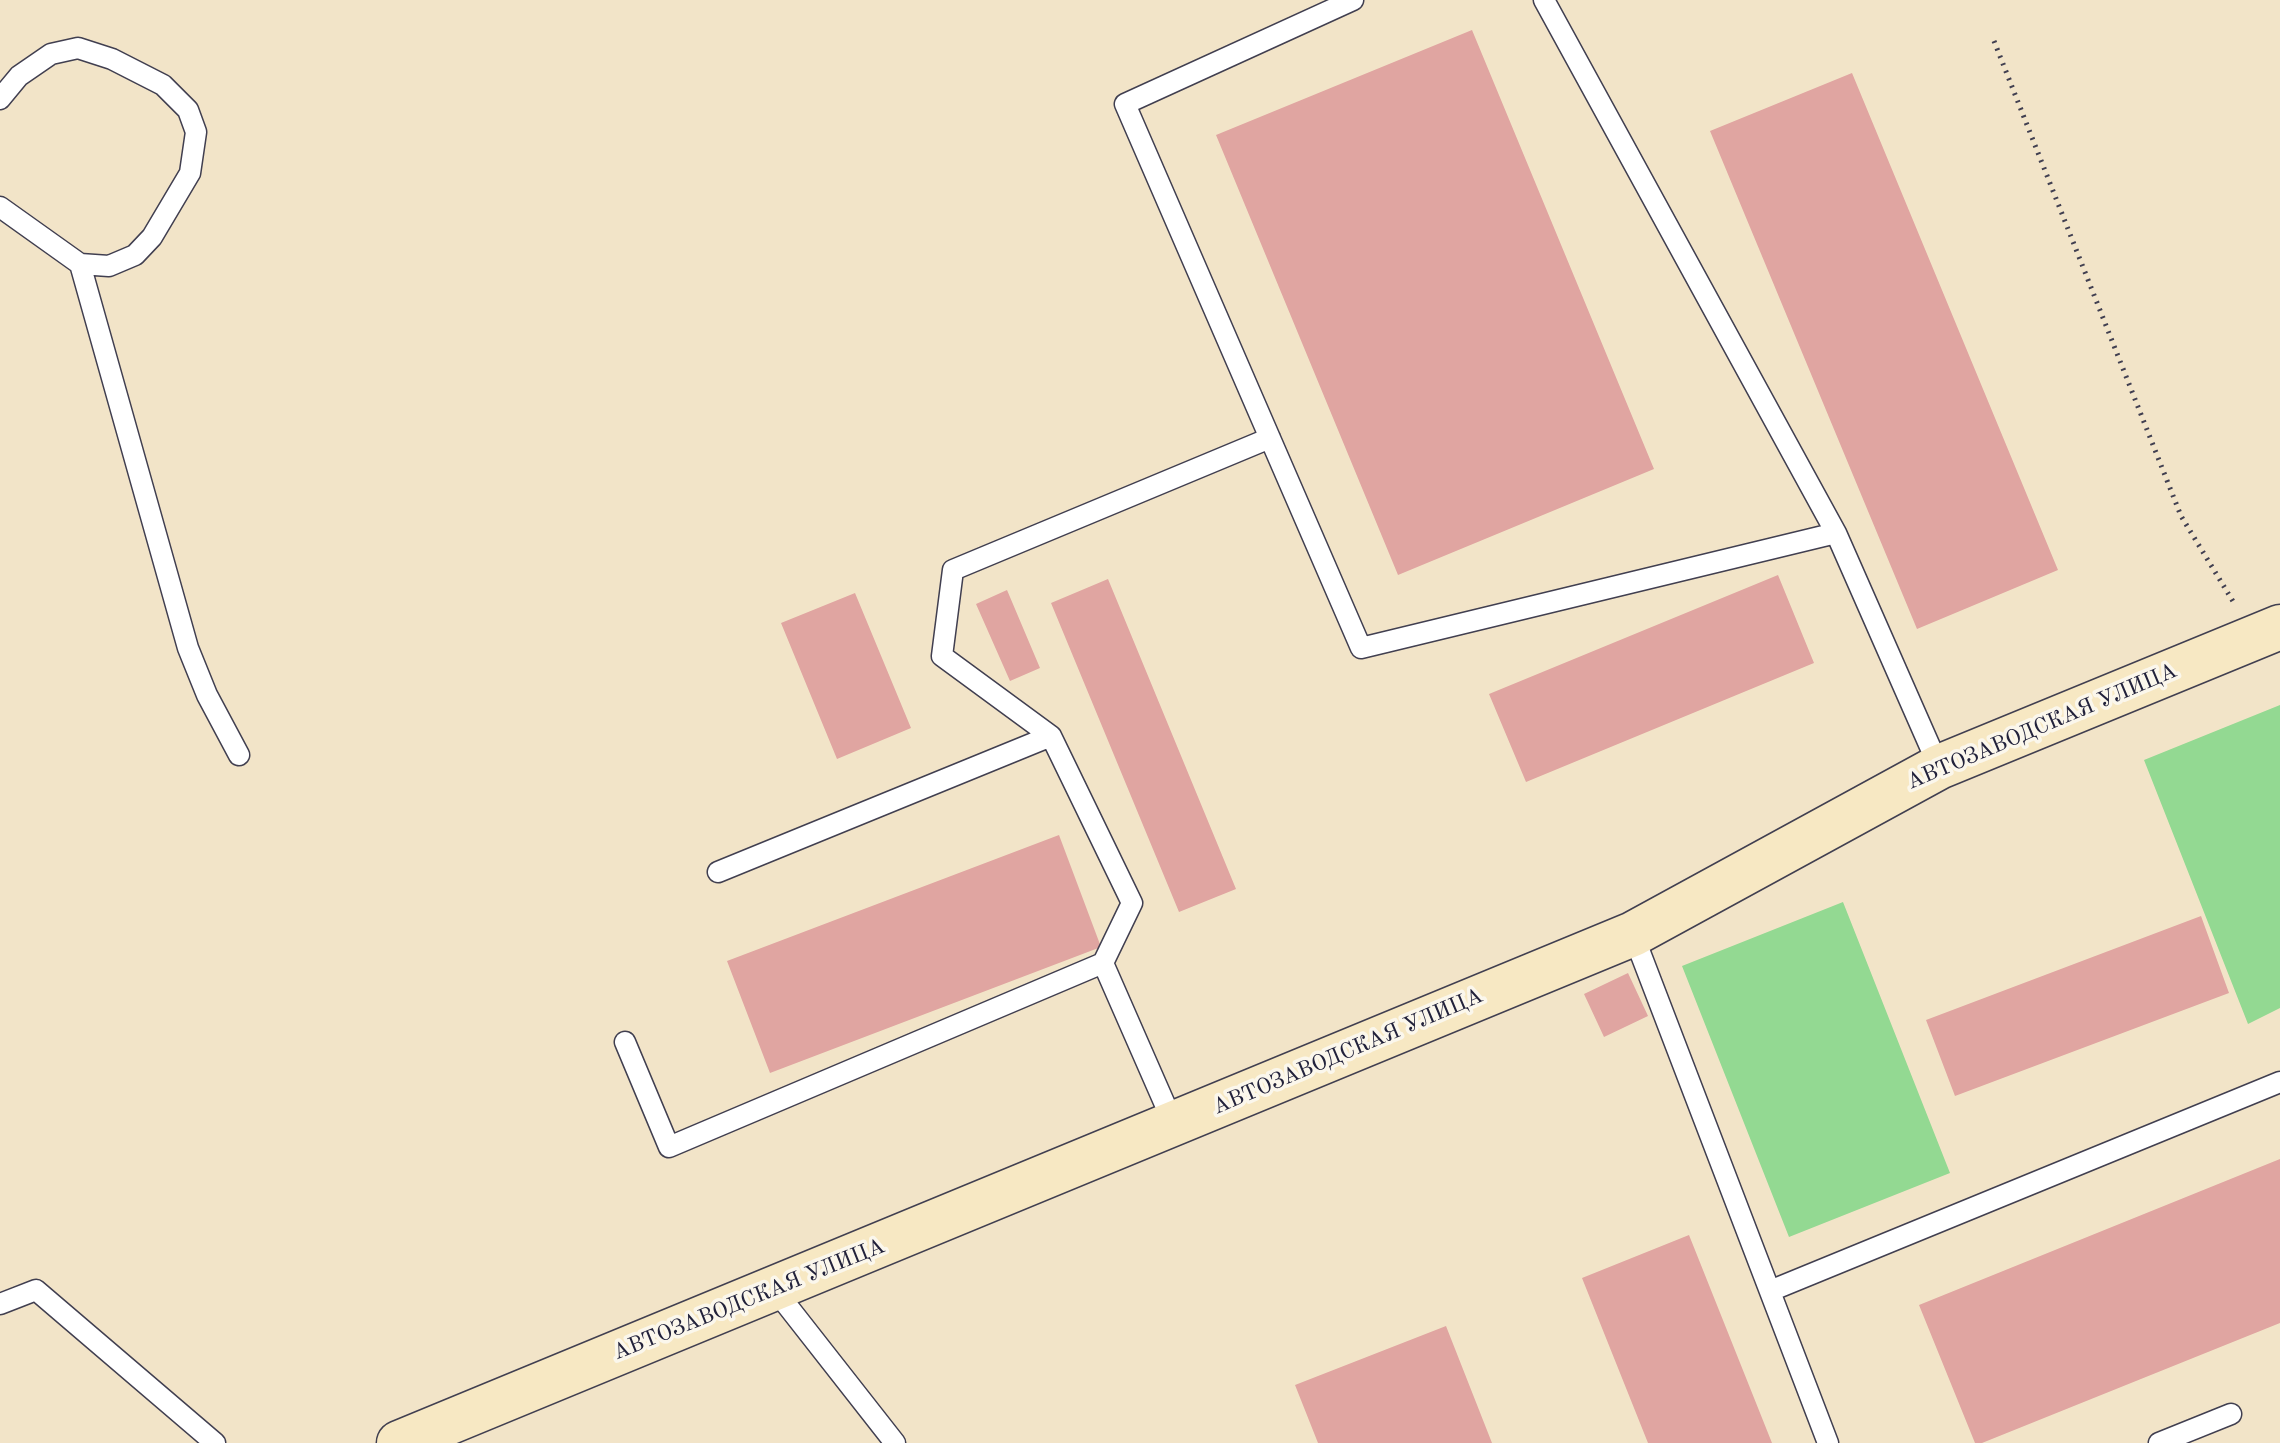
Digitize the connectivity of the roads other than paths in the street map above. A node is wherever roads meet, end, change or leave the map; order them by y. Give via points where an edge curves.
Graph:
1 (1353, 0) edge
2 (1544, 0) edge
3 (0, 99) edge
4 (0, 207) edge
5 (80, 264) junction
6 (1270, 438) junction
7 (1836, 533) junction
8 (2267, 632) edge
9 (1051, 736) junction
10 (239, 755) dead end
11 (1939, 767) junction
12 (718, 872) dead end
13 (1633, 934) junction
14 (1103, 963) junction
15 (625, 1042) dead end
16 (2280, 1082) edge
17 (1174, 1125) junction
18 (775, 1290) junction
19 (1770, 1291) junction
20 (0, 1304) edge
21 (2231, 1414) dead end
22 (215, 1443) edge
23 (399, 1443) edge
24 (895, 1443) edge
25 (1828, 1443) edge
26 (2159, 1443) edge

1 - 6 lane via 1125,104
2 - 7 lane
3 - 5 lane via 19,76 51,54 78,48 163,85 188,110 196,132 190,173 152,237 135,255 109,266
4 - 5 lane
5 - 10 lane via 188,648
6 - 7 lane via 1361,648
6 - 9 lane via 953,570 942,656
7 - 11 lane
8 - 11 main road, АВТОЗАВОДСКАЯ УЛИЦА
9 - 12 lane
9 - 14 lane via 1132,903
11 - 13 main road, АВТОЗАВОДСКАЯ УЛИЦА
13 - 17 main road, АВТОЗАВОДСКАЯ УЛИЦА
13 - 19 lane
14 - 15 lane via 669,1147
14 - 17 lane
16 - 19 lane
17 - 18 main road, АВТОЗАВОДСКАЯ УЛИЦА
18 - 23 main road, АВТОЗАВОДСКАЯ УЛИЦА
18 - 24 lane
19 - 25 lane
20 - 22 lane via 36,1290
21 - 26 lane

